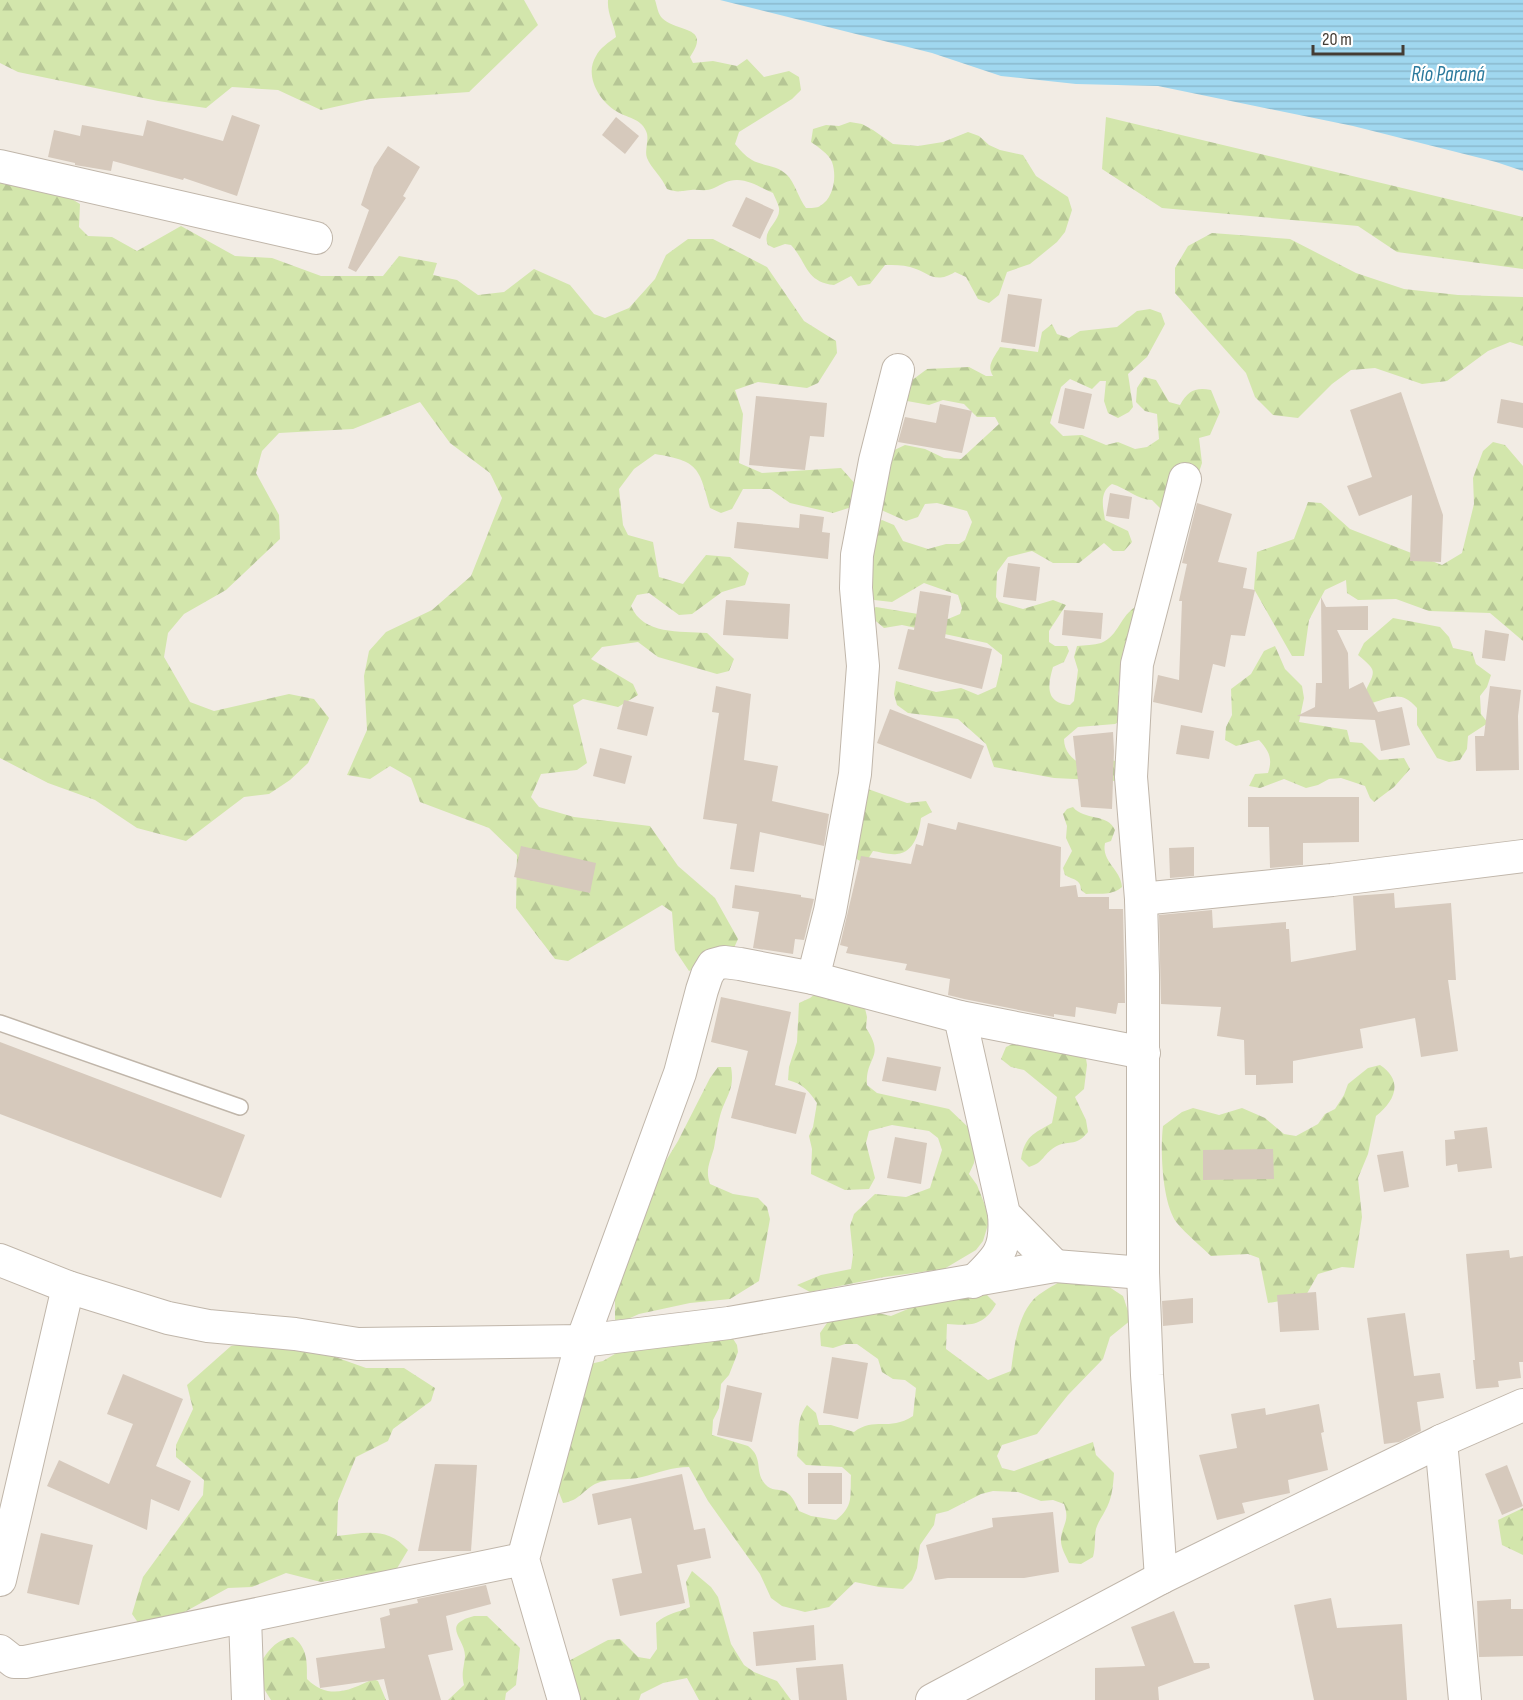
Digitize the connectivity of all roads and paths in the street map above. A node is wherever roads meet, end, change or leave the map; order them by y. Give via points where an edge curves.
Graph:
1 (0, 166) edge
2 (316, 238) dead end
3 (898, 370) dead end
4 (1185, 478) dead end
5 (1523, 856) edge
6 (1141, 899) junction
7 (813, 978) junction
8 (960, 1017) junction
9 (0, 1023) edge
10 (1144, 1053) junction
11 (240, 1107) dead end
12 (1004, 1214) junction
13 (0, 1260) edge
14 (1055, 1266) junction
15 (1143, 1273) junction
16 (973, 1282) junction
17 (68, 1287) junction
18 (582, 1341) junction
19 (1523, 1405) edge
20 (1442, 1441) junction
21 (523, 1559) junction
22 (1161, 1578) junction
23 (0, 1580) edge
24 (245, 1618) junction
25 (0, 1651) edge
26 (248, 1700) edge
27 (564, 1700) edge
28 (932, 1700) edge
29 (1465, 1700) edge

1 - 2 street
3 - 7 street via 857,555 855,588 863,666 855,774 830,911
4 - 6 street via 1137,664 1131,777
5 - 6 street
6 - 10 street
7 - 8 street
7 - 18 street via 724,962 713,965 680,1073
8 - 10 street
8 - 12 street
9 - 11 lane
10 - 15 street
12 - 14 street
12 - 16 street via 1005,1234 997,1258
13 - 17 street
14 - 15 street
14 - 16 street
15 - 22 street
16 - 18 street via 729,1323
17 - 18 street via 168,1318 208,1326 358,1344
17 - 23 street
18 - 21 street
19 - 20 street
20 - 22 street
20 - 29 street
21 - 24 street
21 - 27 street
22 - 28 street
24 - 25 street via 25,1662 14,1662
24 - 26 street

